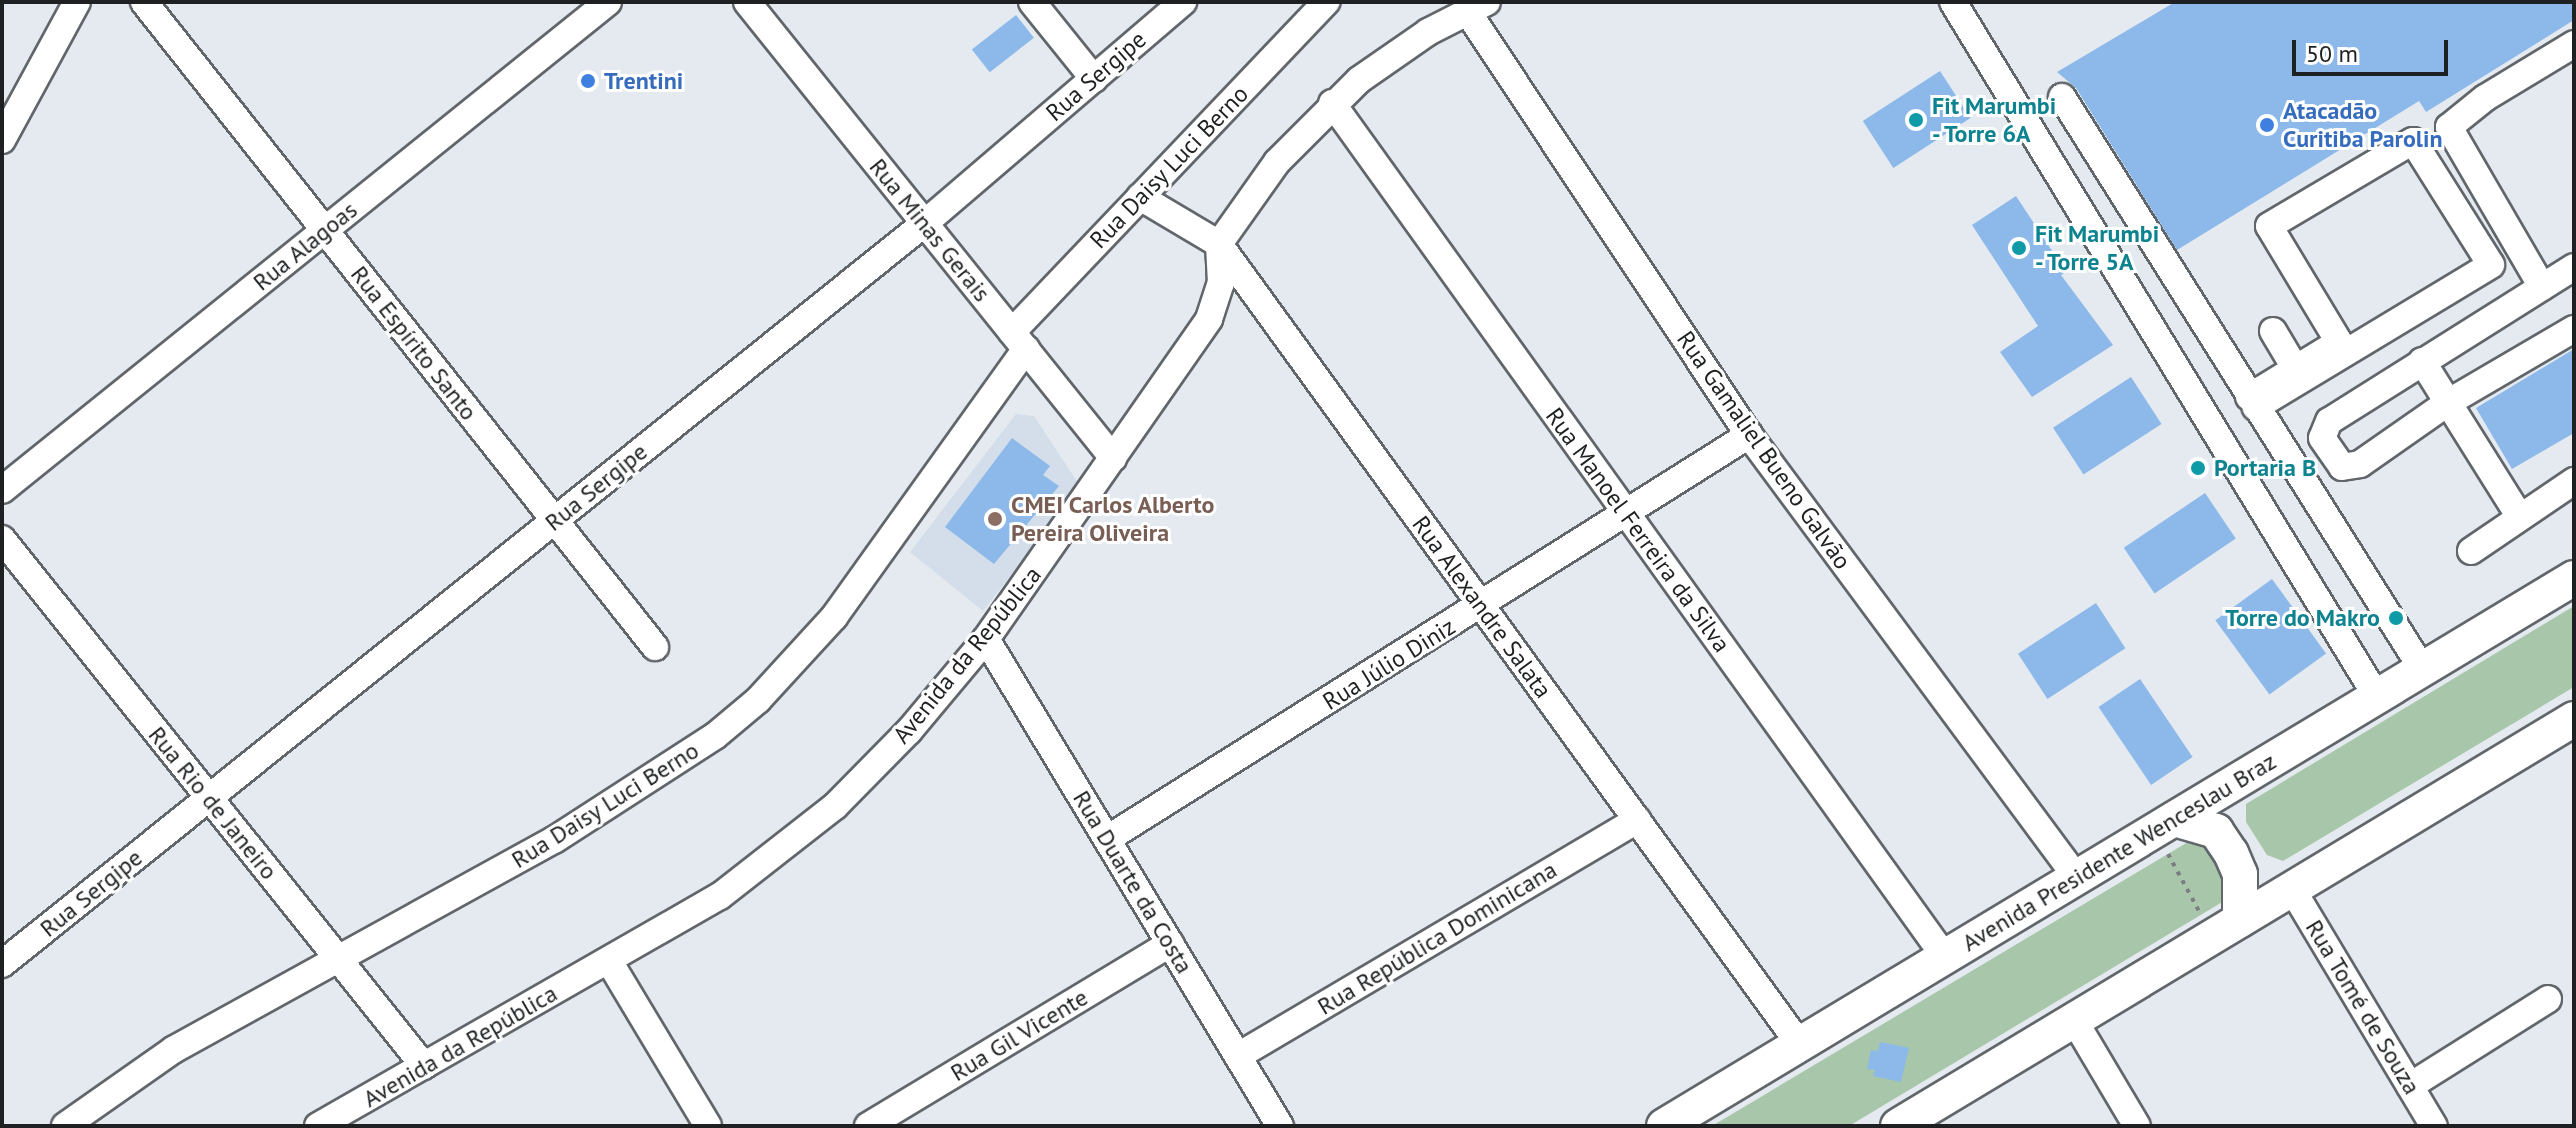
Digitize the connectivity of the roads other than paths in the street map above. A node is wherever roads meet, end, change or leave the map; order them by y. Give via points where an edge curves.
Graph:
1 (77, 2) edge
2 (144, 2) edge
3 (608, 2) edge
4 (747, 2) edge
5 (1032, 2) edge
6 (1183, 2) edge
7 (1326, 2) edge
8 (1953, 2) edge
9 (1477, 7) edge
10 (2574, 44) edge
11 (1094, 79) junction
12 (2062, 97) dead end
13 (1332, 103) junction
14 (2, 140) edge
15 (1140, 197) junction
16 (925, 223) junction
17 (325, 230) junction
18 (1219, 244) junction
19 (2574, 267) edge
20 (2542, 287) junction
21 (2574, 329) edge
22 (2273, 331) dead end
23 (1019, 341) junction
24 (2422, 361) junction
25 (2298, 373) junction
26 (2252, 402) junction
27 (2449, 402) junction
28 (1749, 435) junction
29 (1113, 458) junction
30 (2574, 481) edge
31 (2, 490) edge
32 (1627, 514) junction
33 (2520, 517) junction
34 (555, 520) junction
35 (2, 539) edge
36 (2471, 551) dead end
37 (2574, 578) edge
38 (1482, 607) junction
39 (986, 639) junction
40 (655, 647) dead end
41 (2423, 670) junction
42 (2377, 697) junction
43 (2574, 719) edge
44 (2229, 786) junction
45 (209, 798) junction
46 (1637, 820) junction
47 (2165, 825) junction
48 (1107, 839) junction
49 (2077, 878) junction
50 (2292, 889) junction
51 (2226, 928) junction
52 (1170, 944) junction
53 (1945, 957) junction
54 (338, 959) junction
55 (609, 961) junction
56 (2, 964) edge
57 (2548, 999) dead end
58 (2074, 1020) junction
59 (1800, 1045) junction
60 (1238, 1056) junction
61 (424, 1066) junction
62 (2410, 1086) junction
63 (1712, 1097) junction
64 (65, 1126) edge
65 (318, 1126) edge
66 (708, 1126) edge
67 (868, 1126) edge
68 (1280, 1126) edge
69 (1664, 1126) edge
70 (1681, 1126) edge
71 (1898, 1126) edge
72 (2137, 1126) edge
73 (2434, 1126) edge

1 - 14 street
2 - 17 street, Rua Espírito Santo
3 - 17 street, Rua Alagoas
4 - 16 street, Rua Minas Gerais
5 - 11 street
6 - 11 street, Rua Sergipe
7 - 15 street, Rua Daisy Luci Berno
8 - 42 street
9 - 13 street via 1393,55
9 - 28 street, Rua Gamaliel Bueno Galvão
10 - 20 street via 2454,120 2451,134
11 - 16 street, Rua Sergipe
12 - 26 street
13 - 18 street via 1267,174
13 - 32 street, Rua Manoel Ferreira da Silva
15 - 18 street, Rua Alexandre Salata
15 - 23 street, Rua Daisy Luci Berno
16 - 23 street, Rua Minas Gerais
16 - 34 street, Rua Sergipe
17 - 31 street, Rua Alagoas
17 - 34 street, Rua Espírito Santo
18 - 29 street, Avenida da República via 1217,302
18 - 38 street, Rua Alexandre Salata
19 - 20 street
20 - 24 street
21 - 27 street
22 - 25 street
23 - 29 street, Rua Minas Gerais
23 - 54 street, Rua Daisy Luci Berno via 861,582 758,700 608,809
24 - 27 street
24 - 27 street via 2329,421 2322,438 2349,469
25 - 25 street via 2491,265 2413,141 2269,226 2339,342
25 - 26 street
26 - 41 street
27 - 33 street
28 - 32 street, Rua Júlio Diniz
28 - 49 street, Rua Gamaliel Bueno Galvão
29 - 39 street, Avenida da República
30 - 33 street
32 - 38 street, Rua Júlio Diniz
32 - 53 street, Rua Manoel Ferreira da Silva
33 - 36 street
34 - 40 street, Rua Espírito Santo
34 - 45 street, Rua Sergipe
35 - 45 street, Rua Rio de Janeiro
37 - 41 main road, Avenida Presidente Wenceslau Braz
38 - 46 street, Rua Alexandre Salata
38 - 48 street, Rua Júlio Diniz
39 - 48 street, Rua Duarte da Costa
39 - 55 street, Avenida da República via 909,731 824,815 720,896
41 - 42 main road, Avenida Presidente Wenceslau Braz
42 - 44 main road, Avenida Presidente Wenceslau Braz
43 - 50 main road
44 - 47 main road, Avenida Presidente Wenceslau Braz
44 - 50 main road via 2228,805 2246,847 2273,878
45 - 54 street, Rua Rio de Janeiro
45 - 56 street, Rua Sergipe
46 - 59 street, Rua Alexandre Salata
46 - 60 street, Rua República Dominicana
47 - 49 main road, Avenida Presidente Wenceslau Braz
47 - 51 main road via 2216,831 2231,853 2240,874
48 - 52 street, Rua Duarte da Costa
49 - 53 main road, Avenida Presidente Wenceslau Braz
50 - 51 main road
50 - 62 street, Rua Tomé de Souza
51 - 58 main road
52 - 60 street, Rua Duarte da Costa
52 - 67 street, Rua Gil Vicente
53 - 59 main road, Avenida Presidente Wenceslau Braz
54 - 61 street, Rua Rio de Janeiro
54 - 64 street, Rua Daisy Luci Berno via 173,1050
55 - 61 street, Avenida da República
55 - 66 street
57 - 62 street
58 - 71 main road
58 - 72 street
59 - 63 main road, Avenida Presidente Wenceslau Braz
60 - 68 street, Rua Duarte da Costa
61 - 65 street, Avenida da República
62 - 73 street, Rua Tomé de Souza
63 - 69 main road, Avenida Presidente Wenceslau Braz
63 - 70 street

